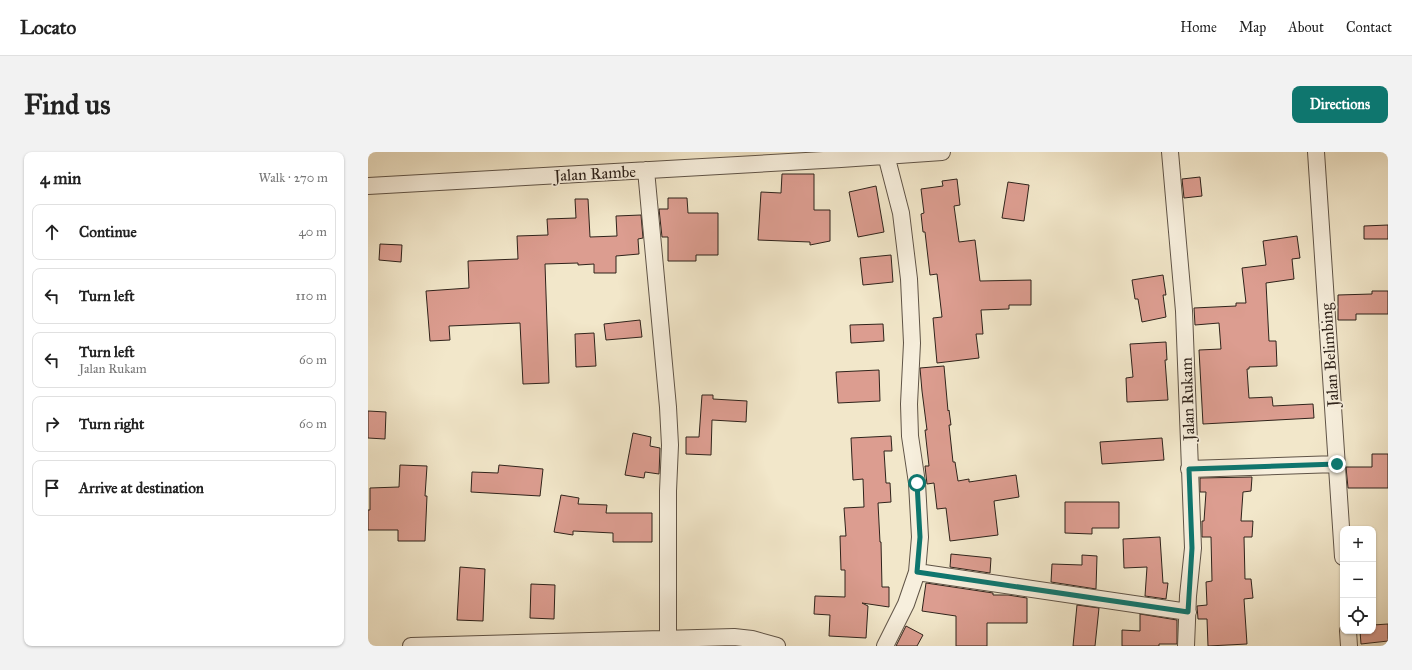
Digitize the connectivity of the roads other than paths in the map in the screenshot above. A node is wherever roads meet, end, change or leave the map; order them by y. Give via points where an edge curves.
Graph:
1 (942, 152) edge
2 (1170, 152) edge
3 (1316, 152) edge
4 (886, 155) junction
5 (841, 156) edge
6 (646, 170) junction
7 (368, 186) edge
8 (1337, 464) junction
9 (1189, 469) junction
10 (1341, 526) edge
11 (917, 572) junction
12 (1188, 612) junction
13 (1348, 634) edge
14 (668, 639) junction
15 (411, 646) edge
16 (777, 646) edge
17 (885, 646) edge
18 (1186, 646) edge
19 (1349, 646) edge

1 - 4 street, Jalan Rambe
2 - 9 street, Jalan Rukam via 1184,312
3 - 8 street, Jalan Belimbing
4 - 5 street, Jalan Rambe
4 - 11 street via 901,213 909,280 912,343 910,436 917,483 920,537
5 - 6 street, Jalan Rambe
6 - 7 street, Jalan Rambe
6 - 14 street via 670,445
8 - 9 street
8 - 10 street, Jalan Belimbing
9 - 12 street, Jalan Rukam via 1192,548
11 - 12 street
11 - 17 street via 906,604
12 - 18 street, Jalan Rukam
13 - 19 street
14 - 15 street
14 - 16 street via 734,637

